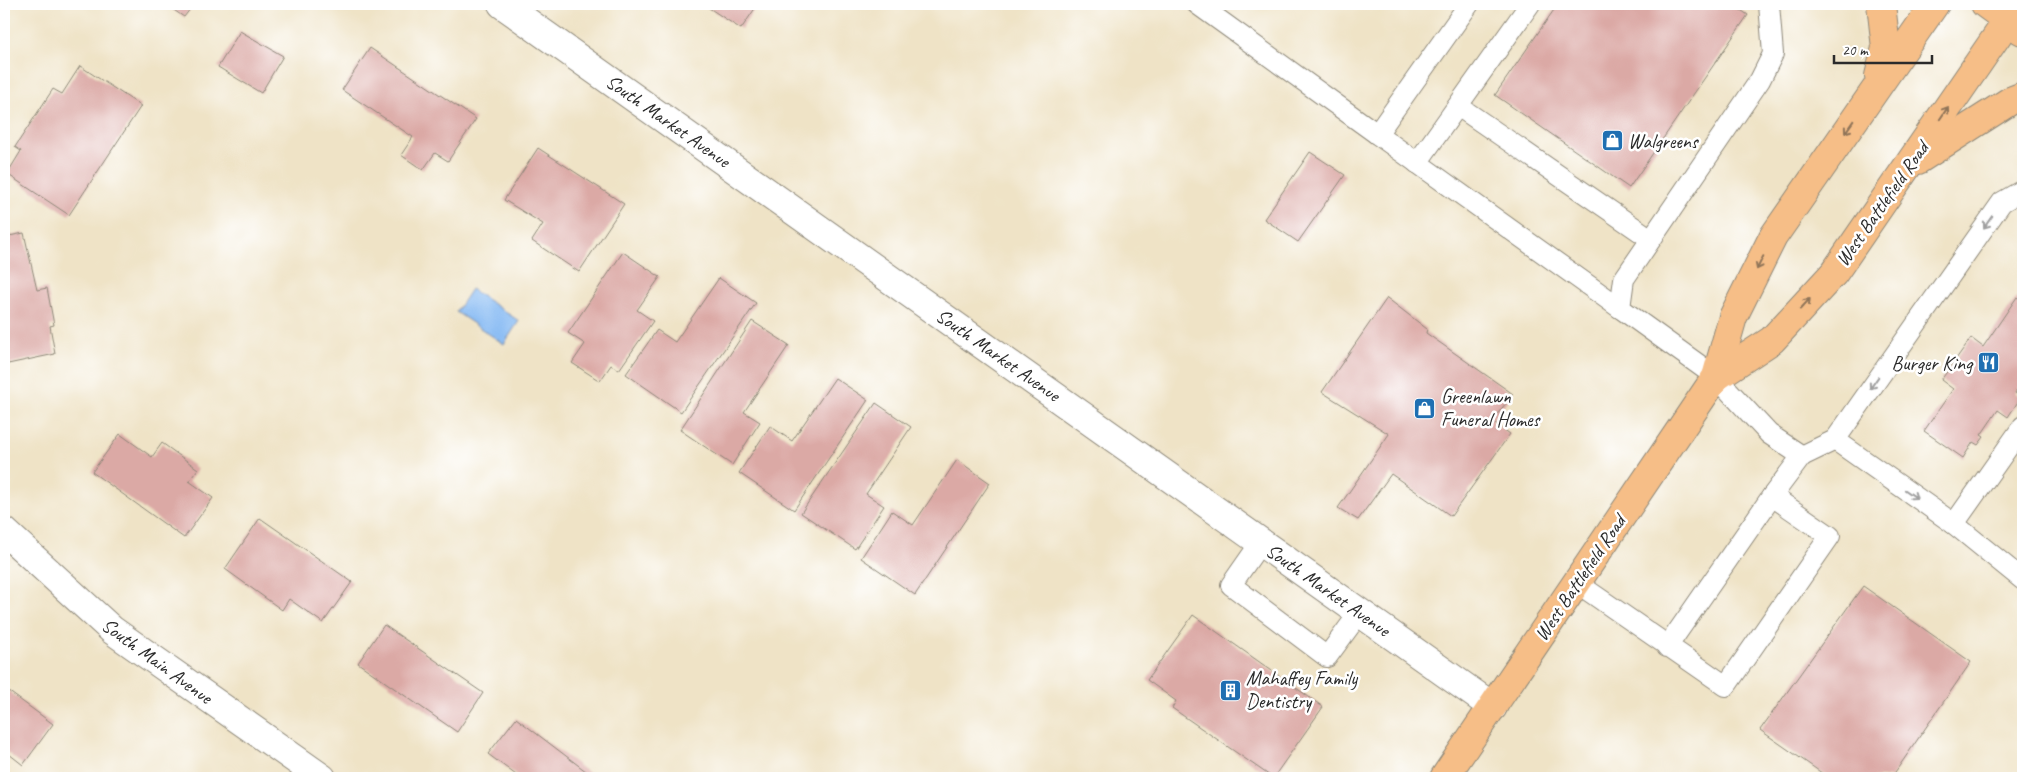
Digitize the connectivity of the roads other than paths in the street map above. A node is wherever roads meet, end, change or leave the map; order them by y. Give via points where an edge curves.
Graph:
1 (502, 4) edge
2 (1197, 4) edge
3 (1469, 4) edge
4 (1530, 4) edge
5 (1769, 4) edge
6 (1881, 4) edge
7 (1935, 4) edge
8 (1985, 4) edge
9 (2017, 18) edge
10 (1877, 87) junction
11 (2023, 96) edge
12 (1458, 106) junction
13 (1377, 134) junction
14 (1418, 163) junction
15 (1907, 168) junction
16 (2023, 190) edge
17 (1651, 239) junction
18 (1620, 308) junction
19 (1716, 377) junction
20 (2023, 426) edge
21 (1835, 440) junction
22 (1802, 456) junction
23 (1772, 496) junction
24 (1954, 524) junction
25 (4, 530) edge
26 (1261, 542) junction
27 (2021, 574) edge
28 (1577, 583) junction
29 (1360, 612) junction
30 (1667, 647) junction
31 (1493, 707) junction
32 (322, 778) edge
33 (1444, 778) edge

1 - 26 street, South Market Avenue
2 - 13 lane
3 - 13 lane
4 - 12 lane
5 - 17 lane via 1773,54 1760,80
6 - 10 main road via 1886,48
7 - 10 main road, West Battlefield Road
8 - 9 main road
15 -> 9 main road, West Battlefield Road
10 -> 19 main road, West Battlefield Road via 1773,237 1733,317
11 - 15 main road via 2010,101
12 - 14 lane
12 - 17 lane
13 - 14 lane
14 - 18 lane
19 -> 15 main road, West Battlefield Road via 1772,340 1834,273
16 -> 21 lane via 2002,202
17 - 18 lane via 1624,279
18 - 19 lane
19 - 22 lane via 1769,434
19 - 28 main road, West Battlefield Road
20 - 24 lane
21 - 22 lane
21 -> 24 lane
22 - 23 lane
23 - 30 lane
23 - 30 lane via 1830,536 1726,686
24 - 27 lane
25 - 32 street, South Main Avenue via 112,630
26 - 29 street, South Market Avenue
26 - 29 lane via 1231,585 1327,657
28 - 30 lane
28 - 31 main road, West Battlefield Road
29 - 31 street, South Market Avenue
31 - 33 main road, West Battlefield Road

